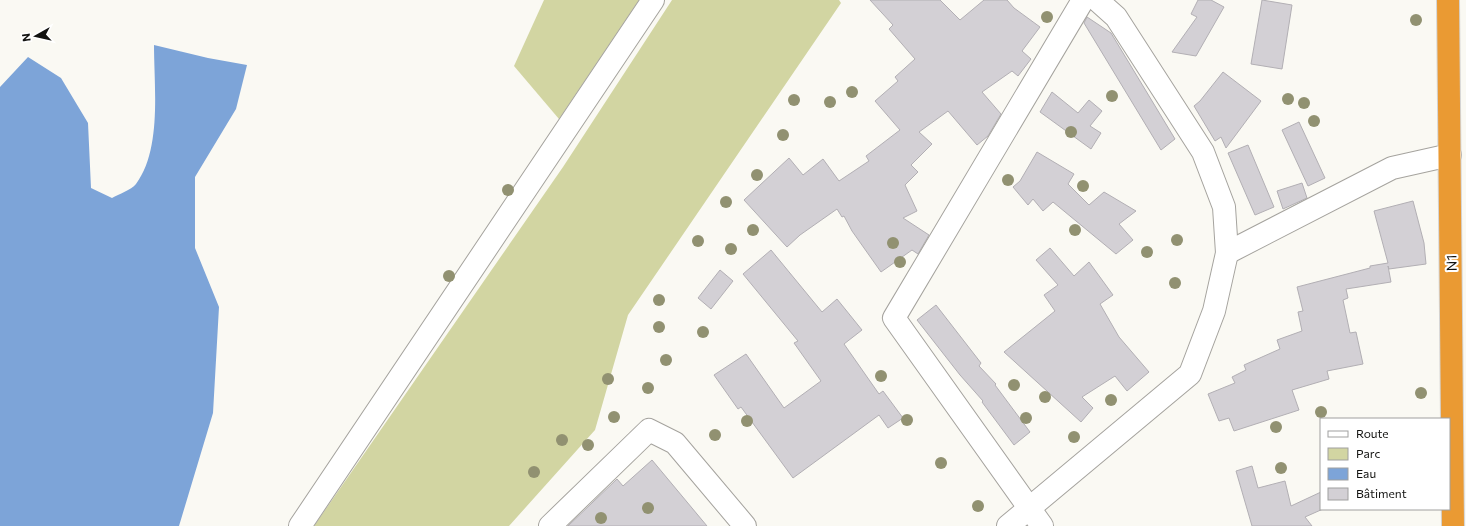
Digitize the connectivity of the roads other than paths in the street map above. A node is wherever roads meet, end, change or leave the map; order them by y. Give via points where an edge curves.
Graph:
1 (653, 0) edge
2 (1083, 0) edge
3 (1097, 0) edge
4 (1448, 0) edge
5 (1450, 155) junction
6 (1227, 253) junction
7 (1028, 509) junction
8 (300, 526) edge
9 (550, 526) edge
10 (745, 526) edge
11 (1008, 526) edge
12 (1042, 526) edge
13 (1453, 526) edge

1 - 8 street
2 - 7 street via 894,318
3 - 6 street via 1116,17 1203,152 1224,207
4 - 5 highway, N1
5 - 6 street via 1392,168
5 - 13 highway, N1
6 - 7 street via 1214,311 1190,374
7 - 11 street
7 - 12 street
9 - 10 street via 649,430 675,443

